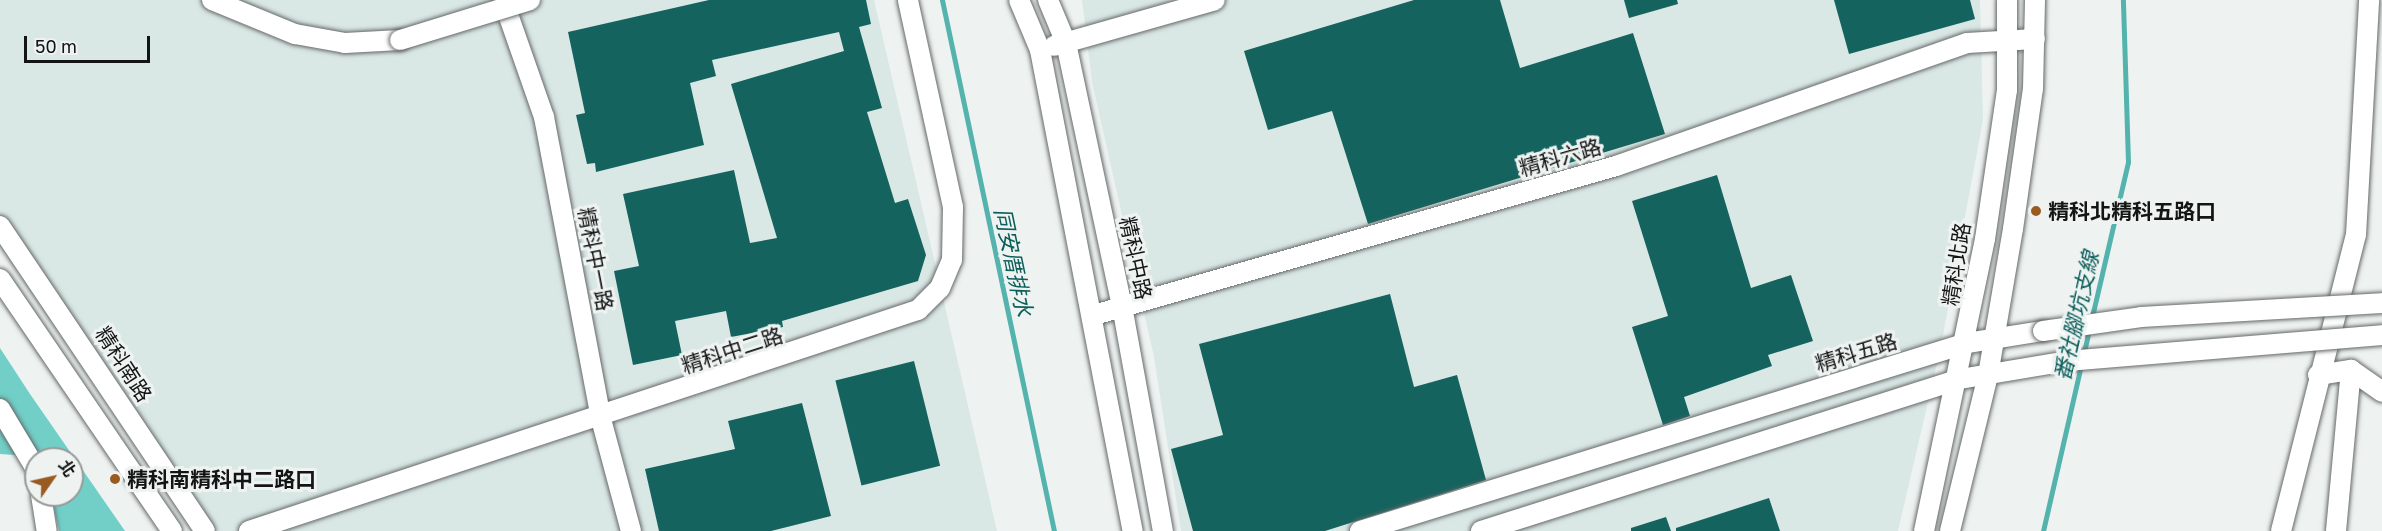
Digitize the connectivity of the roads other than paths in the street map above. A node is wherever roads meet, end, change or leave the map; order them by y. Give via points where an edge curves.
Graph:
1 (212, 0) edge
2 (503, 0) edge
3 (530, 0) edge
4 (908, 0) edge
5 (1019, 0) edge
6 (1048, 0) edge
7 (1215, 0) edge
8 (2007, 0) edge
9 (2036, 0) edge
10 (2369, 0) edge
11 (2035, 39) junction
12 (1065, 43) junction
13 (2005, 45) junction
14 (1040, 50) junction
15 (0, 226) edge
16 (0, 279) edge
17 (2382, 303) edge
18 (1122, 306) junction
19 (1094, 315) junction
20 (2382, 335) edge
21 (1996, 336) junction
22 (1967, 342) junction
23 (2351, 370) junction
24 (1988, 375) junction
25 (2318, 375) junction
26 (1960, 379) junction
27 (2382, 392) edge
28 (0, 409) edge
29 (601, 419) junction
30 (24, 449) edge
31 (43, 507) edge
32 (47, 531) edge
33 (172, 531) edge
34 (205, 531) edge
35 (249, 531) edge
36 (631, 531) edge
37 (1133, 531) edge
38 (1163, 531) edge
39 (1360, 531) edge
40 (1481, 531) edge
41 (1924, 531) edge
42 (1950, 531) edge
43 (2281, 531) edge
44 (2336, 531) edge

1 - 3 street, bridge via 295,34 345,43 400,40
2 - 29 street, 精科中一路 via 544,117
4 - 29 street, 精科中二路 via 953,207 952,260 940,288 918,310 885,325
5 - 14 street
6 - 12 street, 精科中路
7 - 12 street
8 - 13 street, 精科北路
9 - 11 street
10 - 25 street via 2356,234
11 - 13 street, 精科六路
11 - 21 street via 2033,89
12 - 14 street
12 - 18 street, 精科中路
13 - 18 street, 精科六路 via 1967,43 1616,166
13 - 22 street, 精科北路 via 2007,90
14 - 19 street
15 - 34 street, 精科南路
16 - 33 street
17 - 21 street, 精科五路, bridge via 2141,317
18 - 19 street, 精科六路
18 - 38 street, 精科中路
19 - 37 street
20 - 24 street, bridge via 2067,361
21 - 22 street, 精科五路
21 - 24 street
22 - 26 street, 精科北路
22 - 39 street, 精科五路
23 - 25 street
23 - 27 street
23 - 44 street
24 - 26 street
24 - 42 street
25 - 43 street
26 - 40 street
26 - 41 street, 精科北路
28 - 30 street
29 - 35 street, 精科中二路
29 - 36 street, 精科中一路
31 - 32 street

